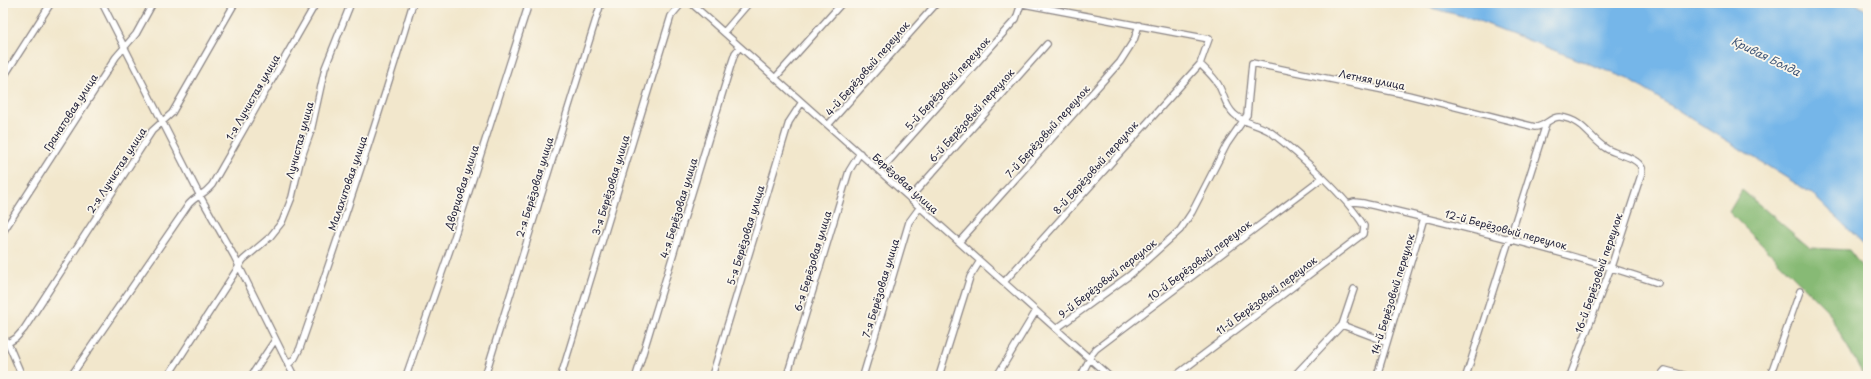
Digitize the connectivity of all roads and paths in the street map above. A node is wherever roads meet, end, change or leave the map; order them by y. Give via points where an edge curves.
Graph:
1 (51, 3) edge
2 (102, 3) edge
3 (153, 3) edge
4 (235, 3) edge
5 (316, 3) edge
6 (351, 3) edge
7 (413, 3) edge
8 (529, 3) edge
9 (601, 3) edge
10 (682, 3) edge
11 (691, 3) edge
12 (748, 3) edge
13 (842, 3) edge
14 (936, 4) edge
15 (1019, 4) edge
16 (1139, 25) junction
17 (724, 32) junction
18 (1047, 44) dead end
19 (124, 47) junction
20 (740, 47) junction
21 (1200, 64) junction
22 (3, 78) edge
23 (775, 78) junction
24 (802, 102) junction
25 (1244, 121) junction
26 (162, 122) junction
27 (1546, 124) junction
28 (828, 126) junction
29 (860, 154) junction
30 (880, 171) junction
31 (1322, 178) junction
32 (200, 196) junction
33 (910, 198) junction
34 (1348, 204) junction
35 (920, 207) junction
36 (1424, 218) junction
37 (3, 232) edge
38 (1510, 238) junction
39 (959, 242) junction
40 (980, 261) junction
41 (239, 266) junction
42 (1610, 267) junction
43 (1004, 282) junction
44 (1658, 283) dead end
45 (1354, 289) dead end
46 (1800, 292) dead end
47 (1036, 311) junction
48 (1342, 324) junction
49 (1056, 329) junction
50 (3, 338) edge
51 (275, 340) junction
52 (1387, 342) junction
53 (8, 343) junction
54 (1090, 358) junction
55 (288, 365) junction
56 (22, 376) edge
57 (71, 376) edge
58 (168, 376) edge
59 (251, 376) edge
60 (294, 376) edge
61 (406, 376) edge
62 (485, 376) edge
63 (561, 376) edge
64 (636, 376) edge
65 (712, 376) edge
66 (787, 376) edge
67 (863, 376) edge
68 (939, 376) edge
69 (997, 376) edge
70 (1081, 376) edge
71 (1109, 376) edge
72 (1175, 376) edge
73 (1294, 376) edge
74 (1376, 376) edge
75 (1466, 376) edge
76 (1570, 376) edge
77 (1660, 376) edge
78 (1687, 376) edge
79 (1770, 376) edge

1 - 22 street
2 - 19 street
3 - 19 street, Гранатовая улица via 136,34
4 - 26 street, 2-я Лучистая улица via 172,113
5 - 32 street, 1-я Лучистая улица via 212,185
6 - 41 street, Лучистая улица via 326,68 311,131 282,222
7 - 55 street, Малахитовая улица via 346,215 300,348
8 - 61 street, Дворцовая улица via 454,238
9 - 62 street, 2-я Берёзовая улица
10 - 63 street, 3-я Берёзовая улица via 672,16
11 - 17 street, Берёзовая улица
12 - 17 street
13 - 23 street
14 - 28 street, 4-й Берёзовый переулок
15 - 16 street
15 - 30 street, 5-й Берёзовый переулок via 1016,19
16 - 21 street via 1209,39
16 - 39 street, 7-й Берёзовый переулок via 1134,40 1120,62
17 - 20 street, Берёзовая улица
18 - 33 street, 6-й Берёзовый переулок
19 - 26 street
19 - 37 street, Гранатовая улица
20 - 23 street, Берёзовая улица
20 - 64 street, 4-я Берёзовая улица via 731,65
21 - 25 street via 1219,85 1227,105
21 - 43 street, 8-й Берёзовый переулок
23 - 24 street, Берёзовая улица
24 - 28 street, Берёзовая улица
24 - 65 street, 5-я Берёзовая улица via 789,122
25 - 27 street, Летняя улица via 1249,106 1252,63 1408,95 1535,127
25 - 31 street via 1272,133
25 - 49 street, 9-й Берёзовый переулок via 1227,144 1180,230 1130,275
26 - 32 street
26 - 53 street, 2-я Лучистая улица via 152,131 24,329
27 - 38 street
27 - 42 street, 16-й Берёзовый переулок via 1556,117 1580,123 1603,147 1638,162 1642,168
28 - 29 street, Берёзовая улица
29 - 30 street, Берёзовая улица
29 - 66 street, 6-я Берёзовая улица via 849,171
30 - 33 street, Берёзовая улица
31 - 34 street
31 - 54 street, 10-й Берёзовый переулок via 1096,349
32 - 41 street
32 - 57 street, 1-я Лучистая улица via 189,204
33 - 35 street, Берёзовая улица
34 - 36 street, 12-й Берёзовый переулок via 1363,203
34 - 72 street, 11-й Берёзовый переулок via 1364,226 1363,234
35 - 39 street, Берёзовая улица
35 - 67 street, 7-я Берёзовая улица via 909,222
36 - 38 street, 12-й Берёзовый переулок
36 - 52 street, 14-й Берёзовый переулок
38 - 42 street, 12-й Берёзовый переулок
38 - 75 street
39 - 40 street, Берёзовая улица
40 - 43 street, Берёзовая улица
40 - 68 street via 970,277
41 - 51 street
41 - 58 street, Лучистая улица
42 - 44 street, 12-й Берёзовый переулок
42 - 76 street, 16-й Берёзовый переулок
43 - 47 street, Берёзовая улица
45 - 48 street
46 - 79 street
47 - 49 street, Берёзовая улица
47 - 69 street
48 - 52 street
48 - 73 street
49 - 54 street, Берёзовая улица
50 - 53 street
51 - 55 street
51 - 59 street
52 - 74 street, 14-й Берёзовый переулок
53 - 56 street
54 - 70 street, 10-й Берёзовый переулок
54 - 71 street, Берёзовая улица
55 - 60 street
77 - 78 street via 1665,370

